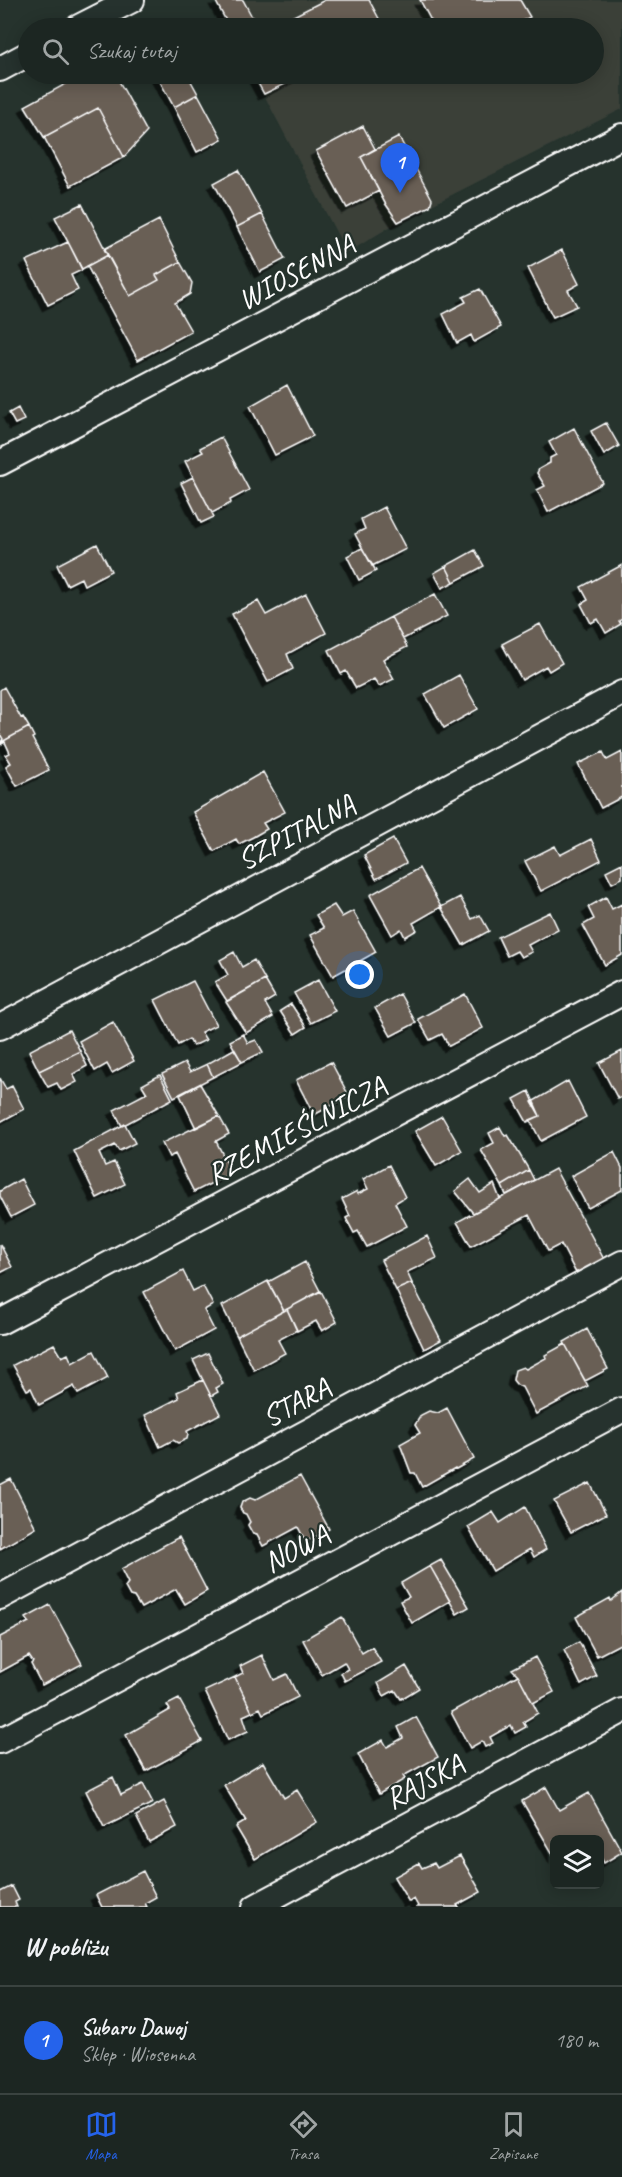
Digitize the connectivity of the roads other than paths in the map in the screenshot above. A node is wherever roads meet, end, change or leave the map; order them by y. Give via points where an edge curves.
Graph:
1 (132, 0) edge
2 (97, 18) edge
3 (18, 59) edge
4 (0, 69) edge
5 (622, 136) edge
6 (0, 463) edge
7 (622, 693) edge
8 (622, 993) edge
9 (0, 1027) edge
10 (622, 1263) edge
11 (0, 1322) edge
12 (622, 1410) edge
13 (0, 1597) edge
14 (622, 1711) edge
15 (0, 1741) edge
16 (255, 1907) edge

1 - 2 street
3 - 4 street
5 - 6 street, WIOSENNA
7 - 9 street, SZPITALNA
8 - 11 street, RZEMIEŚLNICZA
10 - 13 street, STARA
12 - 15 street, NOWA
14 - 16 street, RAJSKA

